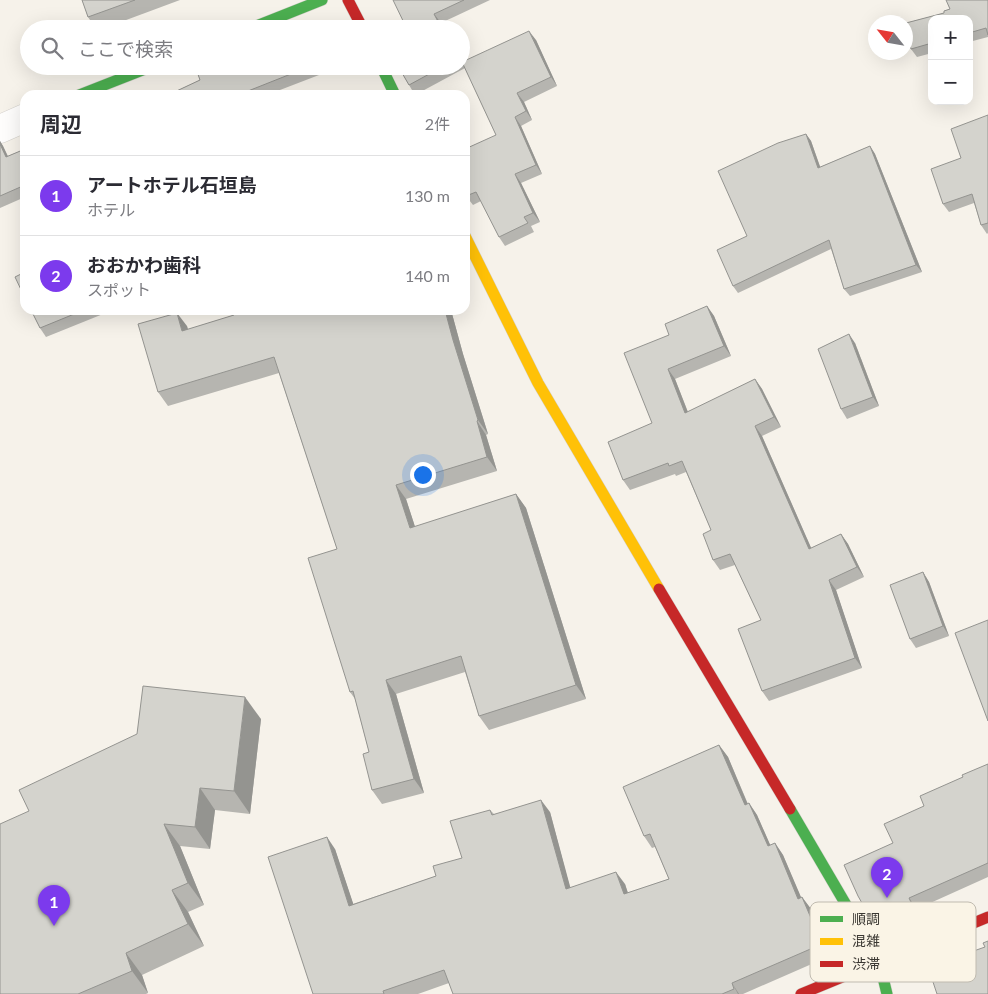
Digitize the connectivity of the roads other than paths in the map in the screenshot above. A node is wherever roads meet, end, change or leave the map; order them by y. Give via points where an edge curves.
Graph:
1 (322, 0) edge
2 (348, 0) edge
3 (272, 20) edge
4 (358, 20) edge
5 (130, 75) edge
6 (385, 75) edge
7 (92, 90) edge
8 (393, 90) edge
9 (20, 120) edge
10 (0, 129) edge
11 (470, 246) edge
12 (844, 902) edge
13 (988, 917) edge
14 (976, 922) edge
15 (829, 982) edge
16 (801, 994) edge

1 - 3 street
2 - 4 street
5 - 7 street
6 - 8 street
9 - 10 street
11 - 12 street via 538,383
13 - 14 street
15 - 16 street

